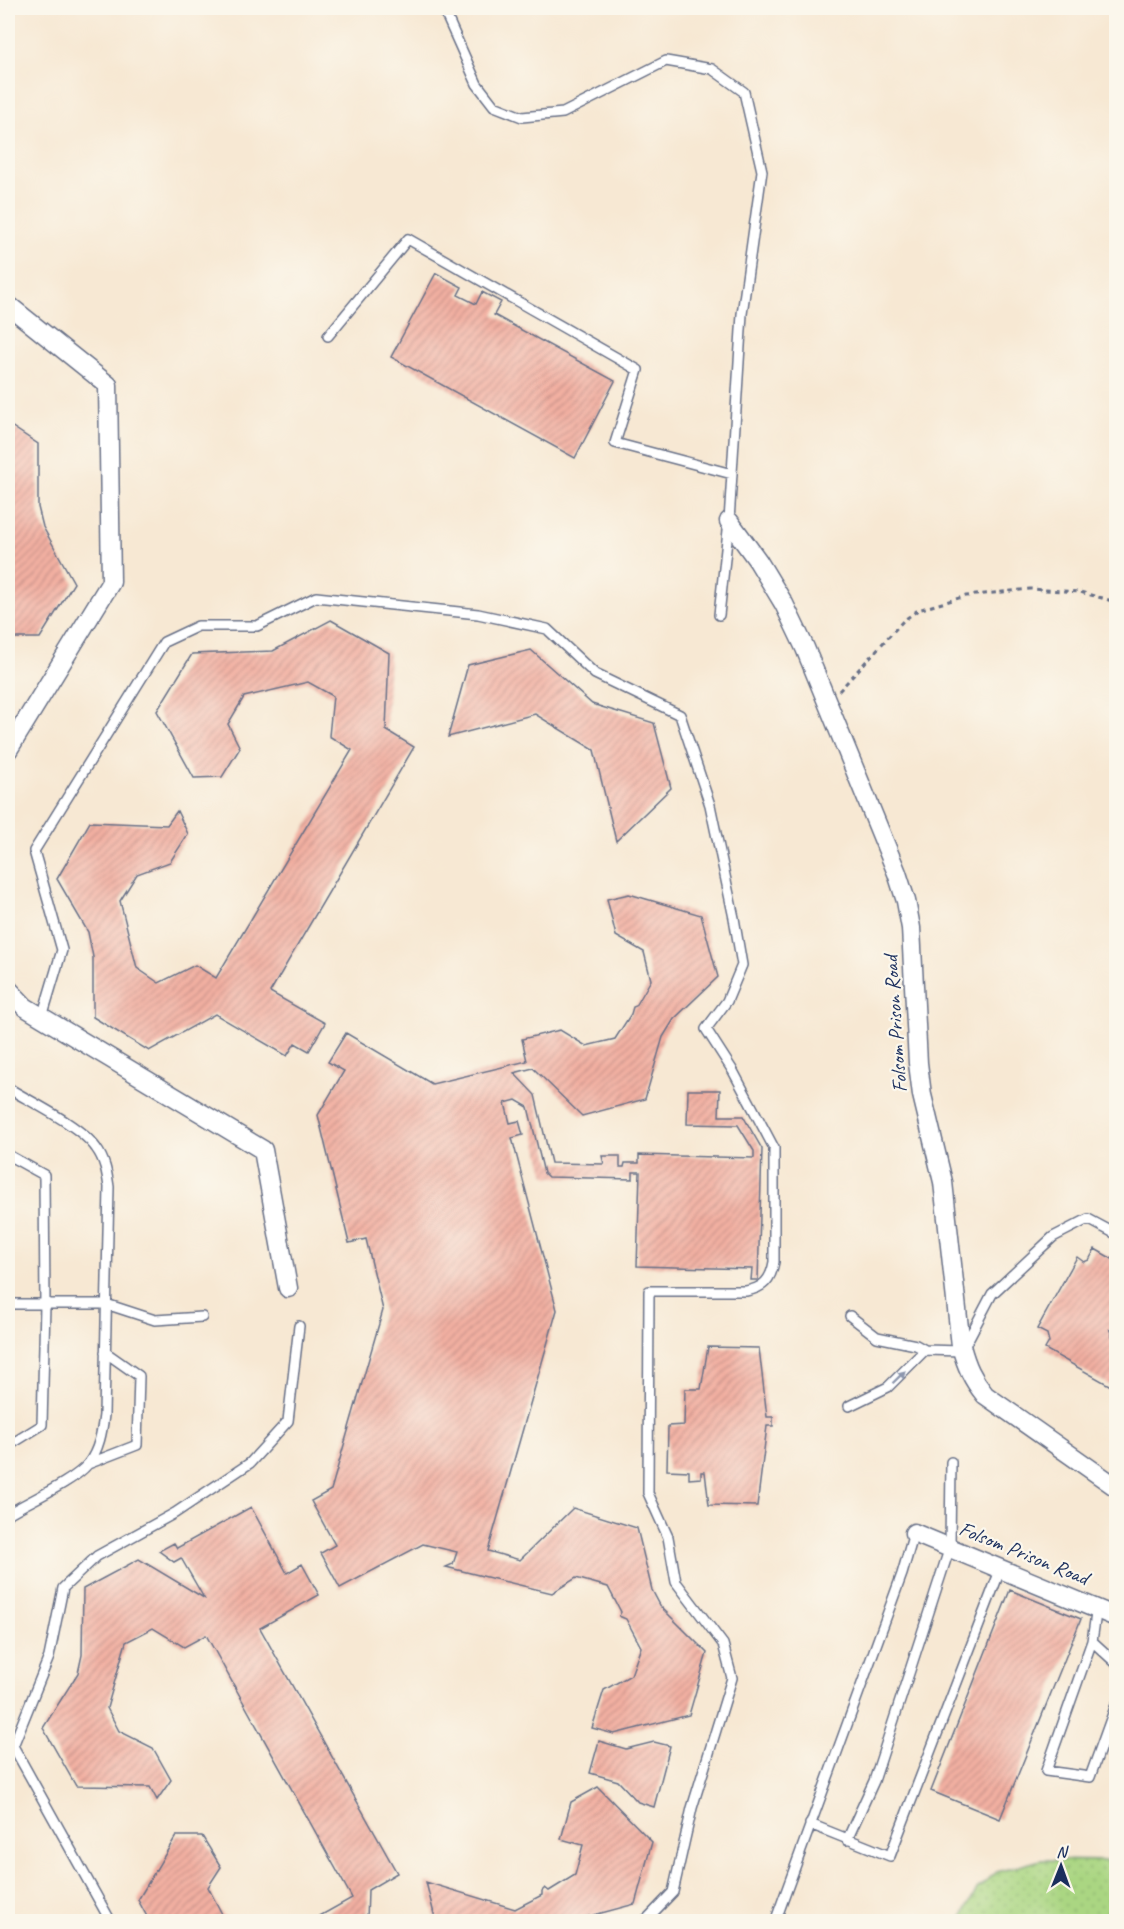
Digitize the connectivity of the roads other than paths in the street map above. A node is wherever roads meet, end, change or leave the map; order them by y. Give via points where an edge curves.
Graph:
1 (442, 8) edge
2 (8, 305) edge
3 (328, 336) dead end
4 (732, 474) junction
5 (729, 521) junction
6 (719, 615) dead end
7 (8, 750) edge
8 (8, 989) edge
9 (42, 1017) junction
10 (8, 1088) edge
11 (8, 1155) edge
12 (1116, 1234) edge
13 (288, 1288) dead end
14 (8, 1304) edge
15 (106, 1304) junction
16 (45, 1305) junction
17 (850, 1316) dead end
18 (202, 1317) dead end
19 (299, 1326) dead end
20 (925, 1350) junction
21 (962, 1351) junction
22 (105, 1352) junction
23 (849, 1406) dead end
24 (8, 1446) edge
25 (951, 1462) dead end
26 (88, 1464) junction
27 (1116, 1487) edge
28 (8, 1514) edge
29 (914, 1533) joint
30 (950, 1547) junction
31 (1001, 1568) junction
32 (1097, 1607) junction
33 (1116, 1617) edge
34 (1092, 1641) junction
35 (1116, 1663) edge
36 (1116, 1705) edge
37 (810, 1824) junction
38 (847, 1840) junction
39 (111, 1922) edge
40 (642, 1922) edge
41 (775, 1922) edge

1 - 4 lane via 477,84 494,106 522,117 563,113 666,61 712,69 744,92 762,171 742,314
2 - 7 street via 108,385 111,582
3 - 4 lane via 408,239 638,370 615,443
4 - 5 lane
5 - 6 lane
5 - 21 street, Folsom Prison Road via 758,561 805,648 906,901 919,1074 943,1182
8 - 9 street via 25,1007
9 - 13 street via 263,1150
9 - 40 lane via 62,950 34,851 164,642 189,630 198,626 257,626 316,597 478,614 547,629 595,674 680,715 710,805 742,965 727,1002 706,1029 774,1148 774,1262 769,1278 746,1292 649,1291 648,1493 668,1538 676,1582 723,1644 732,1678 692,1808 673,1892
10 - 15 lane via 79,1131 96,1147 106,1166
11 - 16 lane via 44,1176
12 - 21 lane via 1088,1220 1053,1237 992,1294
14 - 16 lane
15 - 16 lane
15 - 18 lane via 154,1320
15 - 22 lane
16 - 24 lane via 42,1425
17 - 20 lane via 877,1337
19 - 39 lane via 288,1421 250,1463 175,1513 97,1556 63,1588 49,1657 13,1746
20 - 21 lane
23 -> 20 lane via 888,1387
21 - 27 street, Folsom Prison Road via 966,1366 985,1395
22 - 26 lane via 104,1415 100,1440
22 - 26 lane via 139,1376 137,1445
25 - 30 lane
26 - 28 lane
29 - 30 street, Folsom Prison Road
29 - 37 lane
30 - 31 street, Folsom Prison Road
30 - 38 lane via 874,1781
31 - 32 street, Folsom Prison Road
31 - 38 lane via 890,1857
32 - 33 street, Folsom Prison Road
32 - 34 lane
34 - 35 lane
34 - 36 lane via 1046,1771 1090,1777
37 - 38 lane
37 - 41 lane

